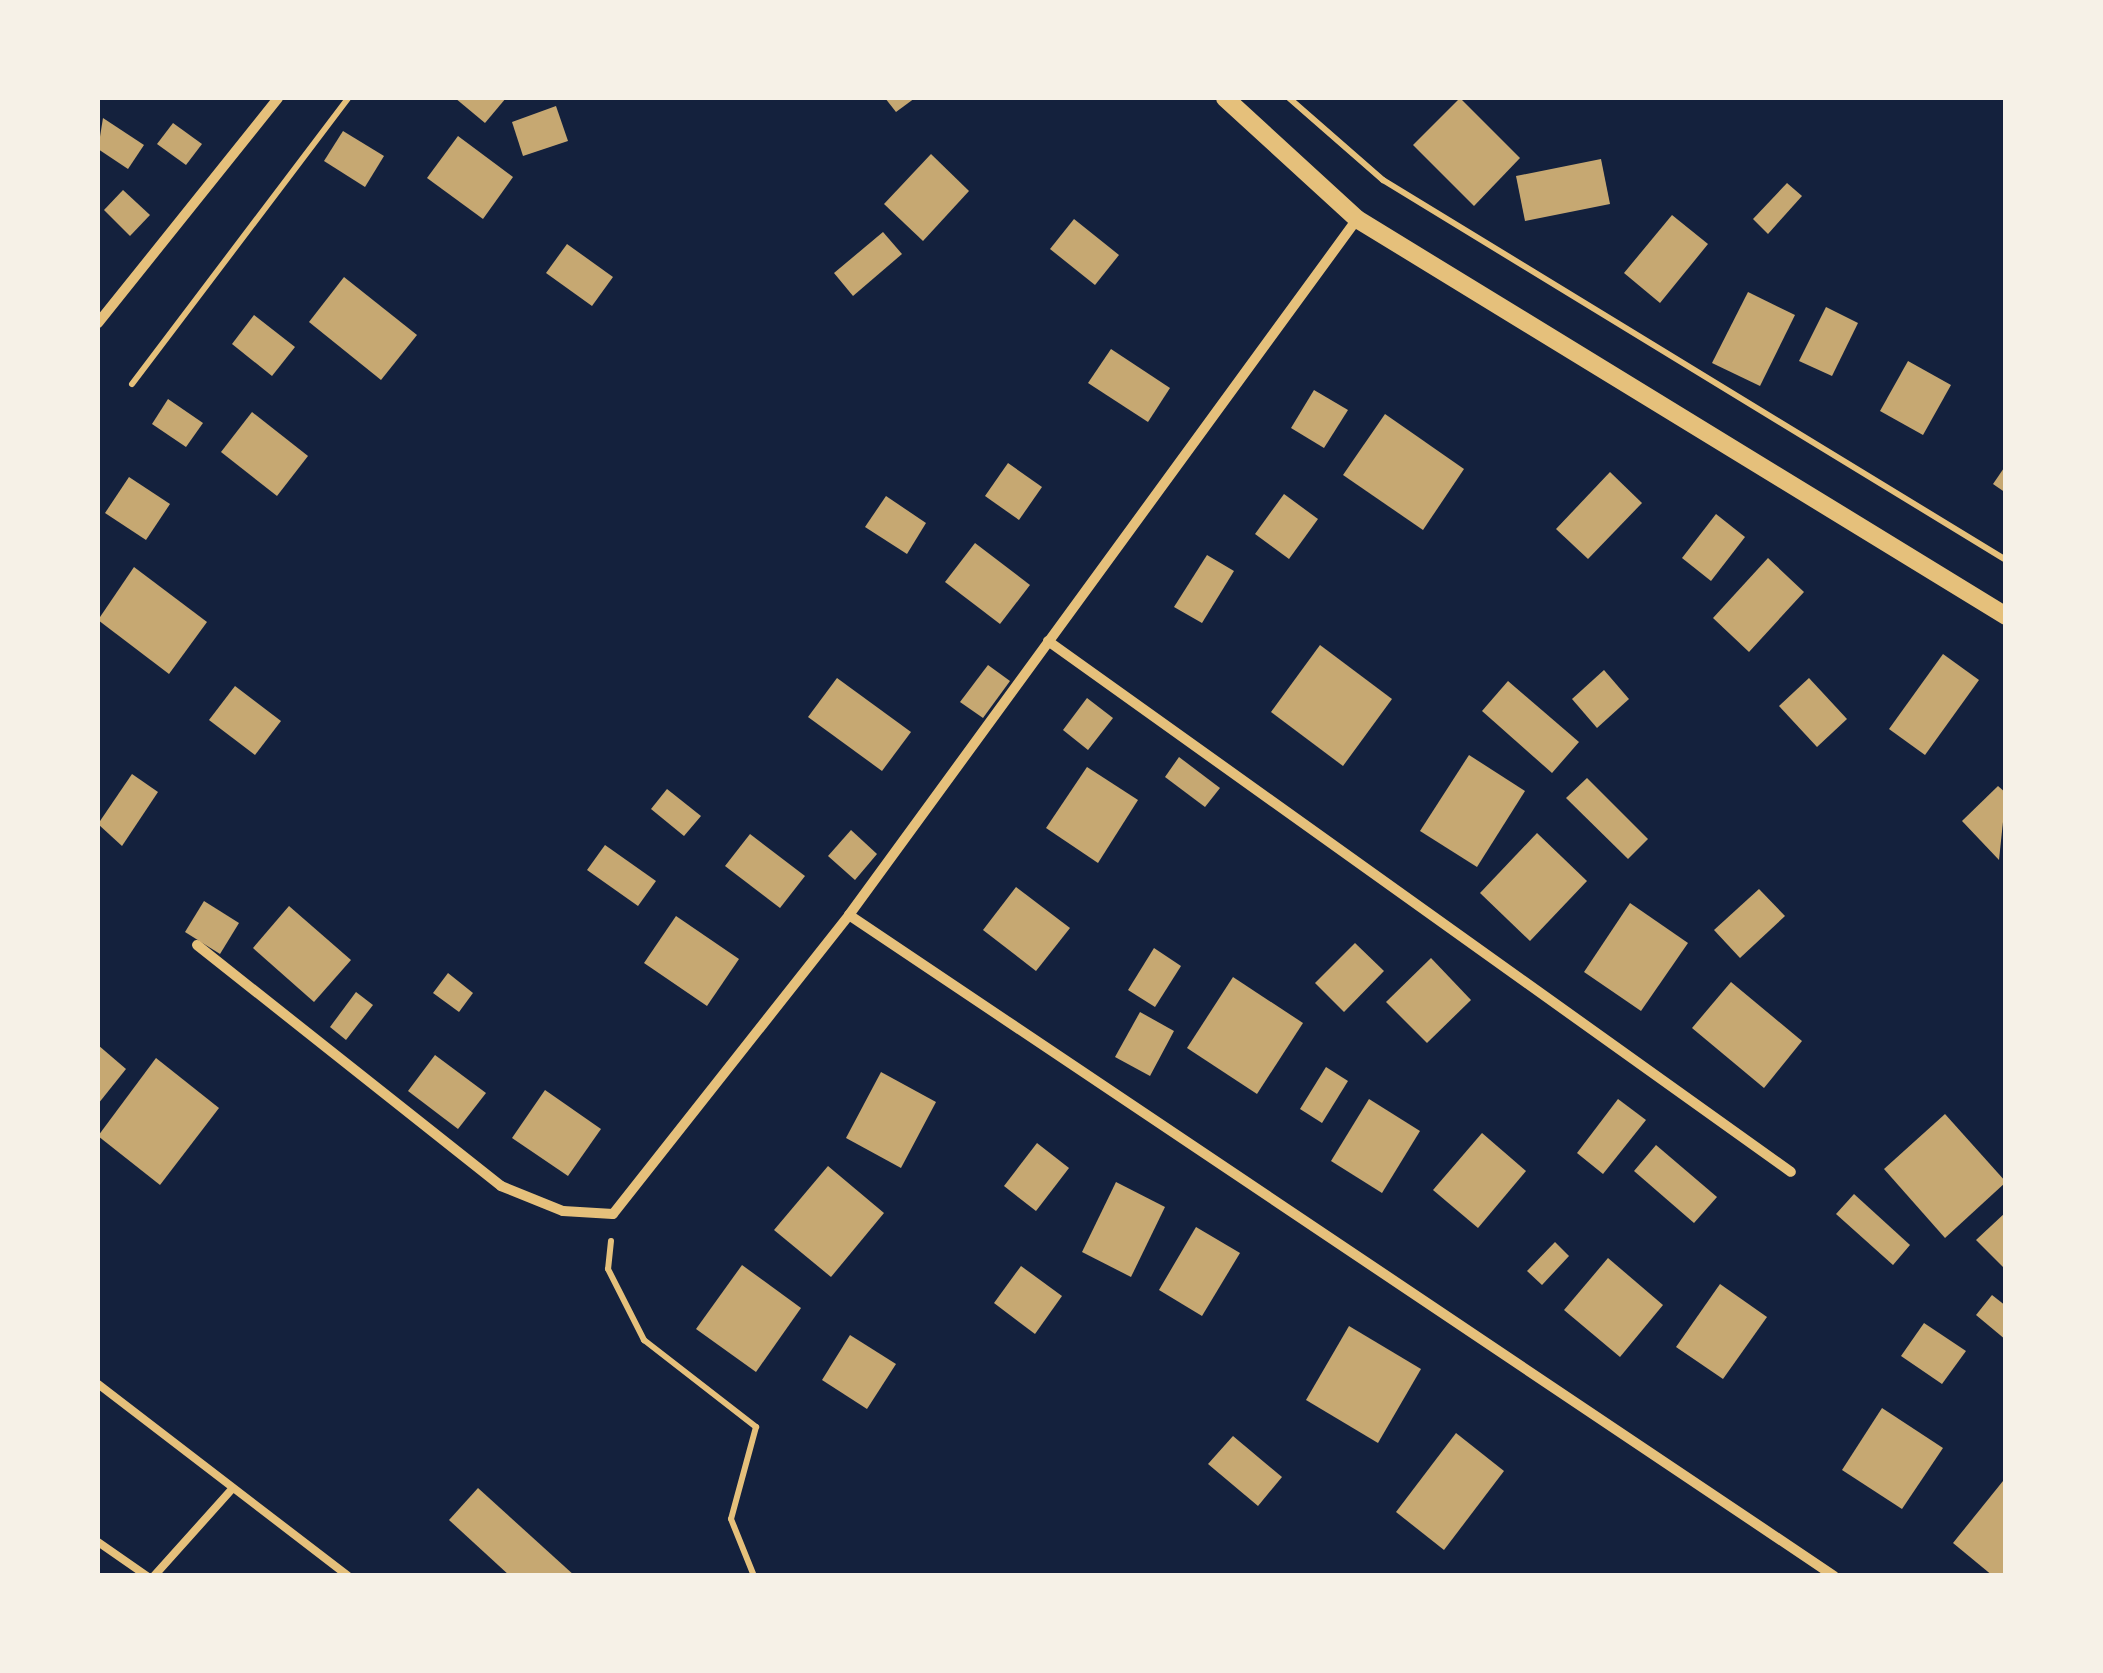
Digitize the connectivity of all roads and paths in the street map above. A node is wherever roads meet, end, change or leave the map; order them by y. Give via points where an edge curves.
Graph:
1 (278, 98) edge
2 (348, 98) edge
3 (1225, 98) edge
4 (1289, 98) edge
5 (1357, 219) junction
6 (98, 323) edge
7 (132, 384) dead end
8 (2006, 560) edge
9 (2006, 616) edge
10 (1048, 641) junction
11 (848, 915) junction
12 (197, 945) dead end
13 (1791, 1172) dead end
14 (614, 1214) junction
15 (98, 1384) edge
16 (232, 1490) junction
17 (98, 1542) edge
18 (146, 1576) edge
19 (154, 1576) edge
20 (348, 1576) edge
21 (754, 1576) edge
22 (1834, 1576) edge

1 - 6 street
2 - 7 path
3 - 5 street
4 - 8 path via 1384,180
5 - 9 street
5 - 10 street
10 - 11 street
10 - 13 street
11 - 14 street
11 - 22 street
12 - 14 street via 502,1186 563,1211
14 - 21 path via 608,1269 644,1340 756,1427 731,1518
15 - 16 lane
16 - 19 lane
16 - 20 lane
17 - 18 lane

